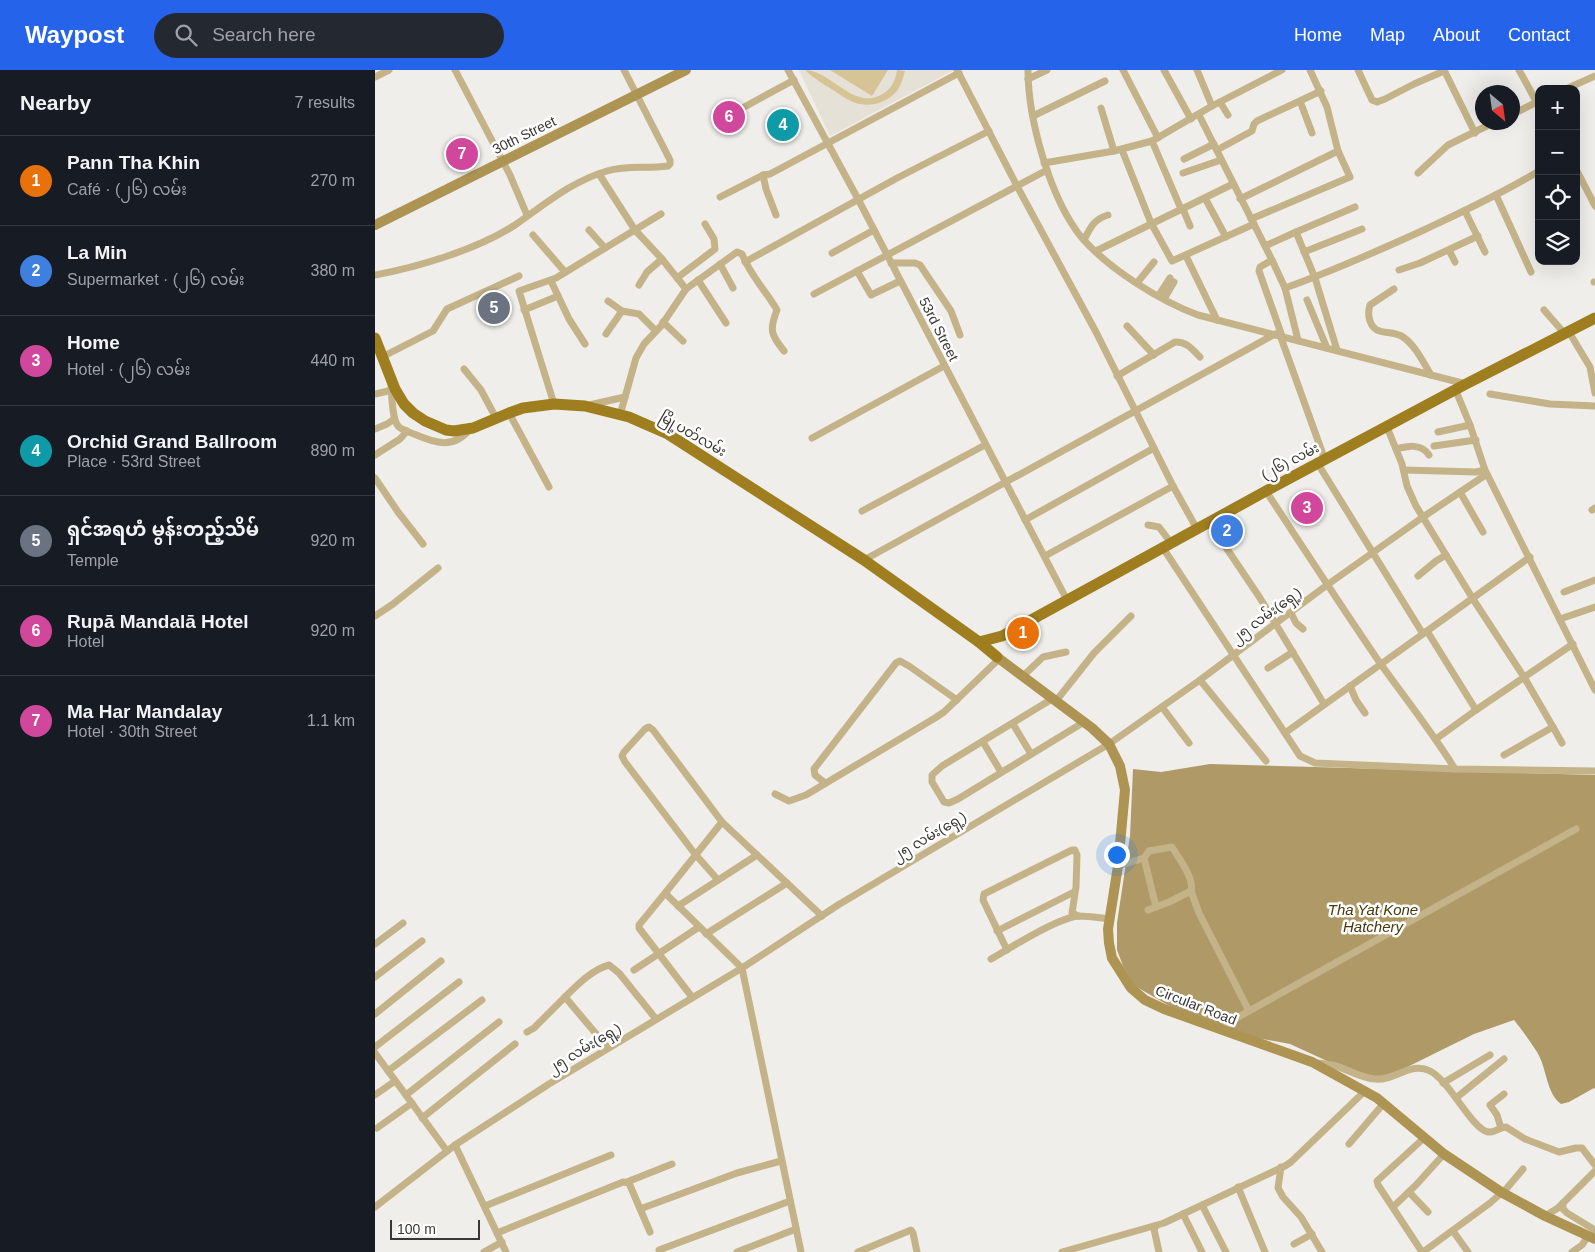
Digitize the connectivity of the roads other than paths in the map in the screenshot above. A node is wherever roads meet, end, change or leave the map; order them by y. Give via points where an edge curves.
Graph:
1 (389, 70) edge
2 (455, 70) edge
3 (623, 70) edge
4 (684, 70) edge
5 (788, 70) edge
6 (1028, 70) edge
7 (1047, 70) edge
8 (1123, 70) edge
9 (1164, 70) edge
10 (1197, 70) edge
11 (1282, 70) edge
12 (1310, 70) edge
13 (1359, 70) edge
14 (1444, 70) edge
15 (1519, 70) edge
16 (958, 72) edge
17 (1595, 76) edge
18 (375, 77) edge
19 (1028, 79) junction
20 (794, 80) junction
21 (1105, 82) dead end
22 (1575, 85) edge
23 (1321, 91) junction
24 (637, 95) junction
25 (1535, 96) edge
26 (1301, 101) junction
27 (1220, 102) junction
28 (1535, 103) edge
29 (1213, 106) junction
30 (1101, 108) dead end
31 (1520, 110) edge
32 (735, 112) dead end
33 (1199, 115) junction
34 (1228, 115) dead end
35 (1033, 116) junction
36 (1191, 119) junction
37 (1480, 130) edge
38 (989, 131) junction
39 (1475, 133) junction
40 (1312, 134) dead end
41 (1155, 140) junction
42 (827, 143) junction
43 (1215, 147) junction
44 (1118, 151) junction
45 (1338, 151) junction
46 (1184, 159) dead end
47 (1221, 160) junction
48 (502, 161) junction
49 (1046, 166) junction
50 (1183, 173) dead end
51 (1418, 173) dead end
52 (1535, 173) edge
53 (599, 174) junction
54 (763, 175) junction
55 (1579, 175) edge
56 (1233, 184) junction
57 (1017, 186) junction
58 (1496, 195) junction
59 (719, 197) dead end
60 (1205, 198) junction
61 (858, 199) junction
62 (1240, 199) junction
63 (1595, 206) edge
64 (1355, 207) dead end
65 (1182, 209) junction
66 (1465, 210) junction
67 (661, 214) dead end
68 (527, 215) junction
69 (776, 215) dead end
70 (1108, 215) dead end
71 (1253, 221) junction
72 (705, 224) dead end
73 (1151, 224) junction
74 (375, 225) edge
75 (1190, 226) dead end
76 (1362, 229) dead end
77 (589, 230) dead end
78 (635, 230) junction
79 (874, 230) junction
80 (1296, 232) junction
81 (533, 235) dead end
82 (1478, 236) junction
83 (1226, 237) junction
84 (1084, 240) junction
85 (1265, 246) junction
86 (605, 248) junction
87 (1449, 250) junction
88 (1096, 251) junction
89 (1304, 252) junction
90 (1485, 252) dead end
91 (832, 253) dead end
92 (887, 256) junction
93 (1186, 256) junction
94 (662, 259) junction
95 (1272, 260) junction
96 (745, 262) junction
97 (1154, 262) dead end
98 (1455, 262) dead end
99 (891, 263) junction
100 (720, 264) junction
101 (1399, 270) dead end
102 (857, 271) junction
103 (565, 272) junction
104 (1531, 272) dead end
105 (375, 275) edge
106 (519, 276) dead end
107 (677, 278) junction
108 (1315, 278) junction
109 (698, 280) junction
110 (1172, 280) dead end
111 (551, 281) junction
112 (900, 281) junction
113 (1137, 283) junction
114 (639, 285) dead end
115 (733, 288) dead end
116 (1285, 288) junction
117 (686, 289) junction
118 (1394, 289) dead end
119 (814, 294) dead end
120 (558, 296) junction
121 (1161, 297) junction
122 (1307, 300) dead end
123 (608, 301) dead end
124 (524, 310) junction
125 (1544, 310) dead end
126 (622, 311) junction
127 (1595, 318) edge
128 (1217, 320) junction
129 (663, 322) junction
130 (726, 323) dead end
131 (1127, 326) dead end
132 (655, 330) junction
133 (1567, 333) junction
134 (606, 334) dead end
135 (960, 335) dead end
136 (1279, 335) junction
137 (375, 338) edge
138 (1299, 340) junction
139 (683, 341) dead end
140 (585, 344) dead end
141 (1327, 348) junction
142 (1337, 350) junction
143 (784, 351) dead end
144 (379, 354) edge
145 (1153, 355) junction
146 (1200, 358) dead end
147 (944, 366) junction
148 (464, 369) dead end
149 (1431, 375) junction
150 (1117, 376) junction
151 (391, 384) junction
152 (1466, 384) junction
153 (1456, 391) junction
154 (1595, 393) edge
155 (375, 394) edge
156 (1490, 394) dead end
157 (625, 397) junction
158 (554, 404) junction
159 (585, 406) junction
160 (1595, 406) edge
161 (1134, 410) junction
162 (509, 413) junction
163 (620, 415) junction
164 (496, 418) junction
165 (394, 419) junction
166 (1470, 424) junction
167 (1387, 427) junction
168 (375, 429) edge
169 (470, 429) junction
170 (407, 431) junction
171 (1438, 432) dead end
172 (813, 438) dead end
173 (1476, 440) junction
174 (985, 445) junction
175 (1434, 446) dead end
176 (1154, 448) junction
177 (1396, 449) junction
178 (375, 455) edge
179 (1429, 455) dead end
180 (1322, 462) junction
181 (1403, 470) junction
182 (1486, 472) junction
183 (375, 478) edge
184 (1005, 483) junction
185 (1173, 486) junction
186 (549, 488) dead end
187 (1266, 491) junction
188 (1459, 492) junction
189 (862, 511) dead end
190 (1423, 517) junction
191 (1025, 520) junction
192 (1209, 522) junction
193 (1148, 525) dead end
194 (1197, 529) junction
195 (1483, 532) dead end
196 (423, 544) dead end
197 (1167, 546) junction
198 (1373, 553) junction
199 (1446, 554) junction
200 (1045, 556) junction
201 (1529, 558) junction
202 (864, 560) junction
203 (438, 568) dead end
204 (1418, 576) dead end
205 (1595, 580) edge
206 (1327, 585) junction
207 (1564, 592) dead end
208 (1473, 599) junction
209 (1067, 600) junction
210 (1595, 607) edge
211 (1291, 613) junction
212 (375, 616) edge
213 (1131, 616) dead end
214 (1560, 619) junction
215 (1276, 624) junction
216 (1303, 628) dead end
217 (1425, 633) junction
218 (1002, 636) junction
219 (979, 642) junction
220 (1573, 644) junction
221 (1066, 652) dead end
222 (1293, 652) junction
223 (1233, 655) junction
224 (998, 658) junction
225 (1381, 664) junction
226 (1269, 668) dead end
227 (1023, 676) junction
228 (1524, 677) junction
229 (1200, 680) junction
230 (1350, 686) junction
231 (1595, 690) edge
232 (957, 700) junction
233 (1054, 700) junction
234 (1324, 704) junction
235 (1162, 707) junction
236 (1477, 710) junction
237 (1365, 713) dead end
238 (1084, 722) junction
239 (1013, 724) junction
240 (1553, 728) junction
241 (1285, 733) junction
242 (1436, 739) junction
243 (983, 742) junction
244 (1189, 743) dead end
245 (1562, 743) dead end
246 (1109, 744) junction
247 (1031, 754) junction
248 (1504, 755) dead end
249 (1266, 761) dead end
250 (1455, 768) junction
251 (1595, 771) edge
252 (1001, 772) junction
253 (825, 783) junction
254 (775, 794) dead end
255 (722, 822) junction
256 (1576, 830) dead end
257 (695, 854) junction
258 (757, 855) junction
259 (1144, 858) junction
260 (1118, 866) junction
261 (718, 880) junction
262 (787, 883) junction
263 (1191, 891) junction
264 (666, 892) junction
265 (1074, 892) junction
266 (678, 906) junction
267 (1155, 907) junction
268 (1148, 910) dead end
269 (822, 916) junction
270 (1077, 916) junction
271 (1110, 919) junction
272 (403, 923) dead end
273 (699, 927) junction
274 (997, 931) junction
275 (707, 934) junction
276 (422, 941) dead end
277 (375, 944) edge
278 (1007, 950) junction
279 (659, 954) junction
280 (991, 959) dead end
281 (441, 961) dead end
282 (742, 968) junction
283 (634, 970) dead end
284 (375, 977) edge
285 (459, 982) dead end
286 (565, 997) junction
287 (692, 997) junction
288 (482, 1000) dead end
289 (1249, 1011) junction
290 (375, 1014) edge
291 (656, 1019) junction
292 (499, 1022) dead end
293 (1223, 1029) junction
294 (527, 1032) dead end
295 (515, 1044) dead end
296 (375, 1047) edge
297 (608, 1048) junction
298 (1490, 1055) dead end
299 (376, 1058) edge
300 (1504, 1059) dead end
301 (1312, 1062) junction
302 (388, 1070) junction
303 (395, 1081) junction
304 (1443, 1083) junction
305 (1365, 1091) junction
306 (1504, 1094) dead end
307 (406, 1095) junction
308 (375, 1096) edge
309 (1456, 1098) junction
310 (411, 1103) junction
311 (1384, 1103) junction
312 (422, 1118) junction
313 (377, 1128) dead end
314 (1501, 1128) junction
315 (1424, 1138) junction
316 (1349, 1144) dead end
317 (455, 1145) junction
318 (447, 1151) junction
319 (1444, 1154) junction
320 (611, 1155) dead end
321 (781, 1161) junction
322 (672, 1164) dead end
323 (1595, 1165) edge
324 (1281, 1167) junction
325 (1523, 1169) dead end
326 (1595, 1171) edge
327 (627, 1182) junction
328 (1238, 1187) junction
329 (1409, 1192) junction
330 (1501, 1192) junction
331 (790, 1201) junction
332 (1563, 1203) junction
333 (485, 1206) junction
334 (1202, 1206) junction
335 (375, 1207) edge
336 (1393, 1207) junction
337 (640, 1209) junction
338 (1428, 1212) dead end
339 (1183, 1214) junction
340 (1545, 1216) junction
341 (1156, 1226) junction
342 (796, 1230) junction
343 (1453, 1231) junction
344 (650, 1232) dead end
345 (497, 1233) junction
346 (1312, 1234) junction
347 (1593, 1235) edge
348 (502, 1242) junction
349 (1294, 1244) dead end
350 (659, 1250) dead end
351 (1223, 1251) edge
352 (484, 1252) edge
353 (506, 1252) edge
354 (737, 1252) edge
355 (801, 1252) edge
356 (858, 1252) edge
357 (917, 1252) edge
358 (1062, 1252) edge
359 (1159, 1252) edge
360 (1202, 1252) edge
361 (1265, 1252) edge
362 (1322, 1252) edge
363 (1422, 1252) edge
364 (1468, 1252) edge
365 (1571, 1252) edge

1 - 18 street
2 - 48 street
3 - 24 street
4 - 24 street, 30th Street
5 - 20 street, 53rd Street
6 - 19 street
7 - 19 street
8 - 41 street
9 - 36 street
10 - 29 street
11 - 27 street
12 - 23 street
13 - 14 street via 1372,100 1377,102
14 - 39 street
15 - 25 street
16 - 38 street
16 - 42 street
17 - 22 street
19 - 35 street
20 - 32 street
20 - 42 street, 53rd Street
21 - 35 street
23 - 26 street
23 - 45 street
24 - 48 street, 30th Street
24 - 53 street via 671,164 624,168
26 - 40 street
26 - 43 street via 1257,121 1252,131
27 - 29 street
27 - 34 street
28 - 31 street
29 - 33 street
30 - 44 street
33 - 36 street
33 - 43 street
35 - 49 street
36 - 41 street
37 - 39 street
38 - 57 street
38 - 61 street
39 - 51 street via 1448,145
41 - 44 street
41 - 65 street
42 - 54 street
42 - 61 street, 53rd Street
43 - 46 street
43 - 47 street
44 - 49 street
44 - 73 street
45 - 62 street
45 - 71 street via 1350,177
47 - 50 street
47 - 56 street
48 - 68 street
48 - 74 street, 30th Street
49 - 57 street
49 - 84 street via 1063,206
52 - 58 street
53 - 68 street via 561,192
53 - 78 street
54 - 59 street
54 - 69 street
55 - 63 street
56 - 60 street
56 - 62 street
57 - 92 street
57 - 150 street
58 - 66 street
58 - 104 street
60 - 65 street
60 - 83 street
61 - 79 street, 53rd Street
61 - 96 street
62 - 71 street
64 - 80 street
65 - 73 street
65 - 75 street
66 - 82 street
66 - 108 street
67 - 78 street
68 - 105 street via 486,241 448,256
70 - 84 street via 1095,222
71 - 83 street
71 - 85 street
72 - 107 street via 715,240 715,249
73 - 88 street
73 - 93 street via 1171,259
76 - 89 street
77 - 86 street
78 - 86 street
78 - 94 street
79 - 91 street
79 - 92 street, 53rd Street
80 - 85 street
80 - 89 street
81 - 103 street
82 - 87 street
82 - 90 street
83 - 93 street
84 - 88 street
85 - 95 street
86 - 103 street
87 - 98 street
87 - 101 street
88 - 113 street
89 - 108 street
92 - 99 street, 53rd Street
92 - 102 street
93 - 128 street
94 - 107 street
94 - 114 street via 647,272
95 - 116 street
95 - 136 street via 1259,271
96 - 100 street via 740,252
96 - 143 street via 777,310 771,331
97 - 113 street
99 - 112 street, 53rd Street
99 - 135 street via 915,262 920,265 951,311
100 - 109 street
100 - 115 street
102 - 112 street via 871,295
102 - 119 street
103 - 111 street
106 - 144 street via 447,309 433,331
107 - 117 street
108 - 116 street
108 - 142 street
109 - 117 street
109 - 130 street
110 - 121 street
111 - 120 street
111 - 124 street via 519,291
112 - 147 street, 53rd Street
113 - 121 street
116 - 138 street
117 - 129 street
118 - 149 street via 1370,305 1368,314 1373,328 1403,337
120 - 124 street
120 - 140 street
121 - 128 street via 1186,310
122 - 141 street
123 - 126 street
124 - 158 street
125 - 133 street
126 - 132 street via 639,314
126 - 134 street
127 - 133 main road, (၂၆) လမ်း
128 - 136 street
129 - 132 street
129 - 139 street
131 - 145 street
132 - 157 street via 636,358
133 - 152 main road, (၂၆) လမ်း
133 - 154 street via 1590,367
136 - 138 street
136 - 161 street
136 - 180 street
137 - 144 main road, မြို့ပတ်လမ်း
138 - 141 street
141 - 142 street
142 - 149 street
144 - 151 main road, မြို့ပတ်လမ်း
145 - 146 street via 1178,342 1191,348
145 - 150 street
147 - 172 street
147 - 174 street, 53rd Street
148 - 164 street via 481,390
149 - 152 street
150 - 161 street
151 - 155 street
151 - 165 street
151 - 169 main road, မြို့ပတ်လမ်း via 404,404 419,417 445,430
152 - 153 main road, (၂၆) လမ်း
153 - 166 street
153 - 167 main road, (၂၆) လမ်း
156 - 160 street via 1550,404
157 - 159 street
157 - 163 street
158 - 159 main road, မြို့ပတ်လမ်း
158 - 162 main road, မြို့ပတ်လမ်း
159 - 163 main road, မြို့ပတ်လမ်း
161 - 176 street
161 - 184 street
162 - 164 main road, မြို့ပတ်လမ်း
162 - 186 street
163 - 202 main road, မြို့ပတ်လမ်း via 668,434
164 - 169 main road, မြို့ပတ်လမ်း
165 - 168 street
165 - 170 street
166 - 171 street
166 - 173 street
167 - 177 street
167 - 180 main road, (၂၆) လမ်း
169 - 170 street via 449,444 429,441
170 - 178 street
173 - 175 street
173 - 182 street
174 - 184 street, 53rd Street
174 - 189 street
176 - 185 street
176 - 191 street
177 - 179 street via 1420,447
177 - 181 street
180 - 187 main road, (၂၆) လမ်း
180 - 198 street
181 - 182 street
181 - 190 street
182 - 188 street, ၂၅ လမ်း(ရှေ့)
182 - 201 street
183 - 196 street
184 - 191 street, 53rd Street
184 - 202 street
185 - 194 street
185 - 200 street
187 - 192 main road, (၂၆) လမ်း
187 - 206 street
188 - 190 street, ၂၅ လမ်း(ရှေ့)
188 - 195 street
190 - 198 street, ၂၅ လမ်း(ရှေ့)
190 - 199 street
191 - 200 street, 53rd Street
192 - 194 main road, (၂၆) လမ်း
192 - 215 street
193 - 197 street via 1159,527
194 - 197 main road, (၂၆) လမ်း
197 - 209 main road, (၂၆) လမ်း
197 - 223 street
198 - 206 street, ၂၅ လမ်း(ရှေ့)
198 - 217 street
199 - 204 street
199 - 208 street
200 - 209 street, 53rd Street
201 - 208 street
201 - 214 street
202 - 219 main road, မြို့ပတ်လမ်း
203 - 212 street
205 - 207 street
206 - 211 street, ၂၅ လမ်း(ရှေ့)
206 - 225 street
208 - 217 street
208 - 228 street
209 - 218 main road, (၂၆) လမ်း
210 - 214 street
211 - 215 street, ၂၅ လမ်း(ရှေ့)
211 - 216 street
213 - 233 street
214 - 220 street
215 - 222 street
215 - 223 street, ၂၅ လမ်း(ရှေ့)
217 - 225 street
217 - 236 street
218 - 219 main road, (၂၆) လမ်း
218 - 224 main road via 997,645
219 - 224 main road, မြို့ပတ်လမ်း
220 - 228 street
220 - 231 street
221 - 227 street via 1043,657
222 - 226 street
222 - 234 street
223 - 229 street, ၂၅ လမ်း(ရှေ့)
223 - 241 street
224 - 227 street, Circular Road
224 - 232 street
225 - 230 street
225 - 242 street
227 - 233 street, Circular Road
228 - 236 street
228 - 240 street
229 - 235 street, ၂၅ လမ်း(ရှေ့)
229 - 249 street
230 - 234 street
230 - 237 street
232 - 253 street via 935,718
232 - 253 street via 901,661 896,663 814,769 815,776
233 - 238 street, Circular Road
233 - 239 street
234 - 241 street
235 - 244 street
235 - 246 street, ၂၅ လမ်း(ရှေ့)
236 - 242 street
238 - 246 street, Circular Road
238 - 247 street
239 - 243 street
239 - 247 street
240 - 245 street
240 - 248 street
241 - 250 street via 1302,758 1315,763
242 - 250 street
243 - 252 street
243 - 252 street via 931,775 940,797 949,803
246 - 260 street, Circular Road via 1120,766 1125,790
246 - 269 street, ၂၅ လမ်း(ရှေ့)
247 - 252 street
250 - 251 street
253 - 254 street via 789,801
255 - 257 street
255 - 257 street via 653,730 645,729 622,756
255 - 258 street
256 - 289 street
257 - 261 street
257 - 264 street
258 - 261 street
258 - 262 street
259 - 260 street
259 - 263 street via 1149,851 1171,848 1181,861 1192,885
259 - 267 street
260 - 271 street, Circular Road
261 - 266 street
262 - 269 street
262 - 275 street
263 - 267 street
263 - 289 street
264 - 266 street
264 - 279 street via 639,925
265 - 270 street via 1072,912
265 - 274 street
265 - 274 street via 1077,855 1072,850 984,894 983,900
266 - 273 street
267 - 268 street
269 - 282 street, ၂၅ လမ်း(ရှေ့)
270 - 271 street
270 - 278 street
271 - 293 street, Circular Road via 1112,958 1131,988 1145,1000 1165,1009
272 - 277 street
273 - 275 street
273 - 279 street
274 - 278 street
275 - 282 street
276 - 284 street
278 - 280 street
279 - 283 street
279 - 287 street
281 - 290 street
282 - 287 street, ၂၅ လမ်း(ရှေ့)
282 - 321 street
285 - 296 street
286 - 291 street via 589,976 609,965
286 - 294 street
286 - 297 street
287 - 291 street, ၂၅ လမ်း(ရှေ့)
288 - 302 street
289 - 293 street
291 - 297 street, ၂၅ လမ်း(ရှေ့)
292 - 307 street
293 - 301 street, Circular Road
295 - 312 street
297 - 317 street, ၂၅ လမ်း(ရှေ့)
298 - 304 street
299 - 302 street
300 - 309 street
301 - 304 street via 1332,1065 1375,1080 1421,1068
301 - 305 street, Circular Road
302 - 303 street
303 - 307 street
303 - 308 street
304 - 309 street
305 - 311 street, Circular Road
305 - 324 street via 1291,1162
306 - 314 street via 1490,1105
307 - 310 street
309 - 314 street via 1478,1124 1490,1132
310 - 312 street
310 - 313 street
311 - 315 street, Circular Road
311 - 316 street
312 - 318 street
314 - 323 street via 1559,1152 1582,1148
315 - 319 street, Circular Road
315 - 336 street via 1377,1180 1377,1185
317 - 318 street, ၂၅ လမ်း(ရှေ့)
317 - 333 street
318 - 335 street, ၂၅ လမ်း(ရှေ့)
319 - 329 street
319 - 330 street, Circular Road
320 - 333 street
321 - 331 street
321 - 337 street via 737,1173
322 - 327 street
324 - 328 street
324 - 346 street via 1278,1188
325 - 330 street
326 - 332 street
327 - 337 street
327 - 345 street
328 - 334 street
328 - 361 street
329 - 336 street
329 - 338 street
330 - 340 street, Circular Road
330 - 343 street
331 - 342 street
331 - 350 street
332 - 340 street
332 - 347 street via 1563,1209
333 - 345 street
334 - 339 street
334 - 351 street
336 - 363 street
337 - 344 street
339 - 341 street
339 - 360 street
340 - 347 street, Circular Road
341 - 358 street
341 - 359 street
342 - 354 street
342 - 355 street
343 - 363 street
343 - 364 street
345 - 348 street
346 - 349 street
346 - 362 street
347 - 365 street
348 - 352 street
348 - 353 street
356 - 357 street via 911,1230

